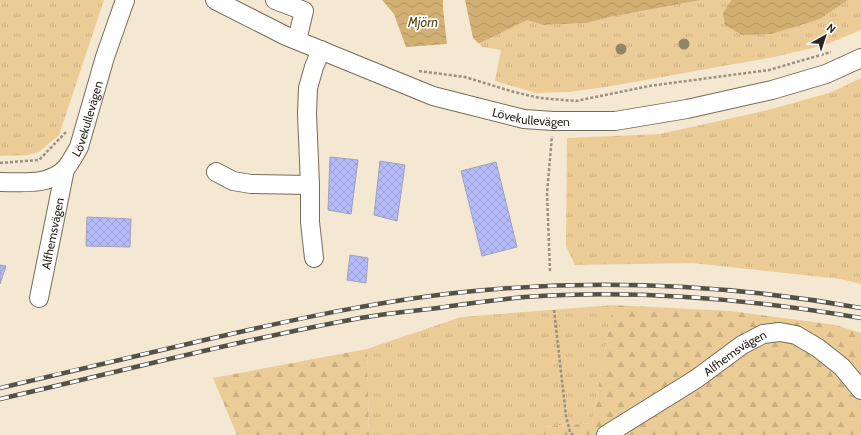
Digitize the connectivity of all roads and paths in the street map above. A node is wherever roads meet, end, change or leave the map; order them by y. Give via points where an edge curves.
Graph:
1 (125, 0) edge
2 (215, 0) edge
3 (275, 0) edge
4 (297, 40) junction
5 (321, 50) junction
6 (835, 50) dead end
7 (861, 58) edge
8 (413, 71) dead end
9 (552, 121) junction
10 (68, 126) dead end
11 (0, 163) edge
12 (65, 169) junction
13 (216, 172) dead end
14 (0, 182) edge
15 (310, 185) junction
16 (314, 258) dead end
17 (550, 272) dead end
18 (39, 298) dead end
19 (554, 310) dead end
20 (861, 390) edge
21 (573, 435) edge
22 (606, 435) edge

1 - 12 street, Lövekullevägen via 105,56 79,147
2 - 4 street, Lövekullevägen
3 - 4 street via 304,11
4 - 5 street, Lövekullevägen
5 - 9 street, Lövekullevägen via 433,96 524,119
5 - 15 street via 308,88
6 - 8 path via 769,70 649,86 576,100 540,98 465,77
7 - 9 street, Lövekullevägen via 826,74 772,90 687,109 615,121
9 - 17 path via 547,193
10 - 11 path via 66,133 39,160
12 - 14 street, Lövekullevägen via 49,180
12 - 18 street, Alfhemsvägen
13 - 15 street via 233,182
15 - 16 street via 310,222
19 - 21 path via 566,416
20 - 22 street, Alfhemsvägen via 842,367 796,335 780,332 763,334 742,345 696,379

